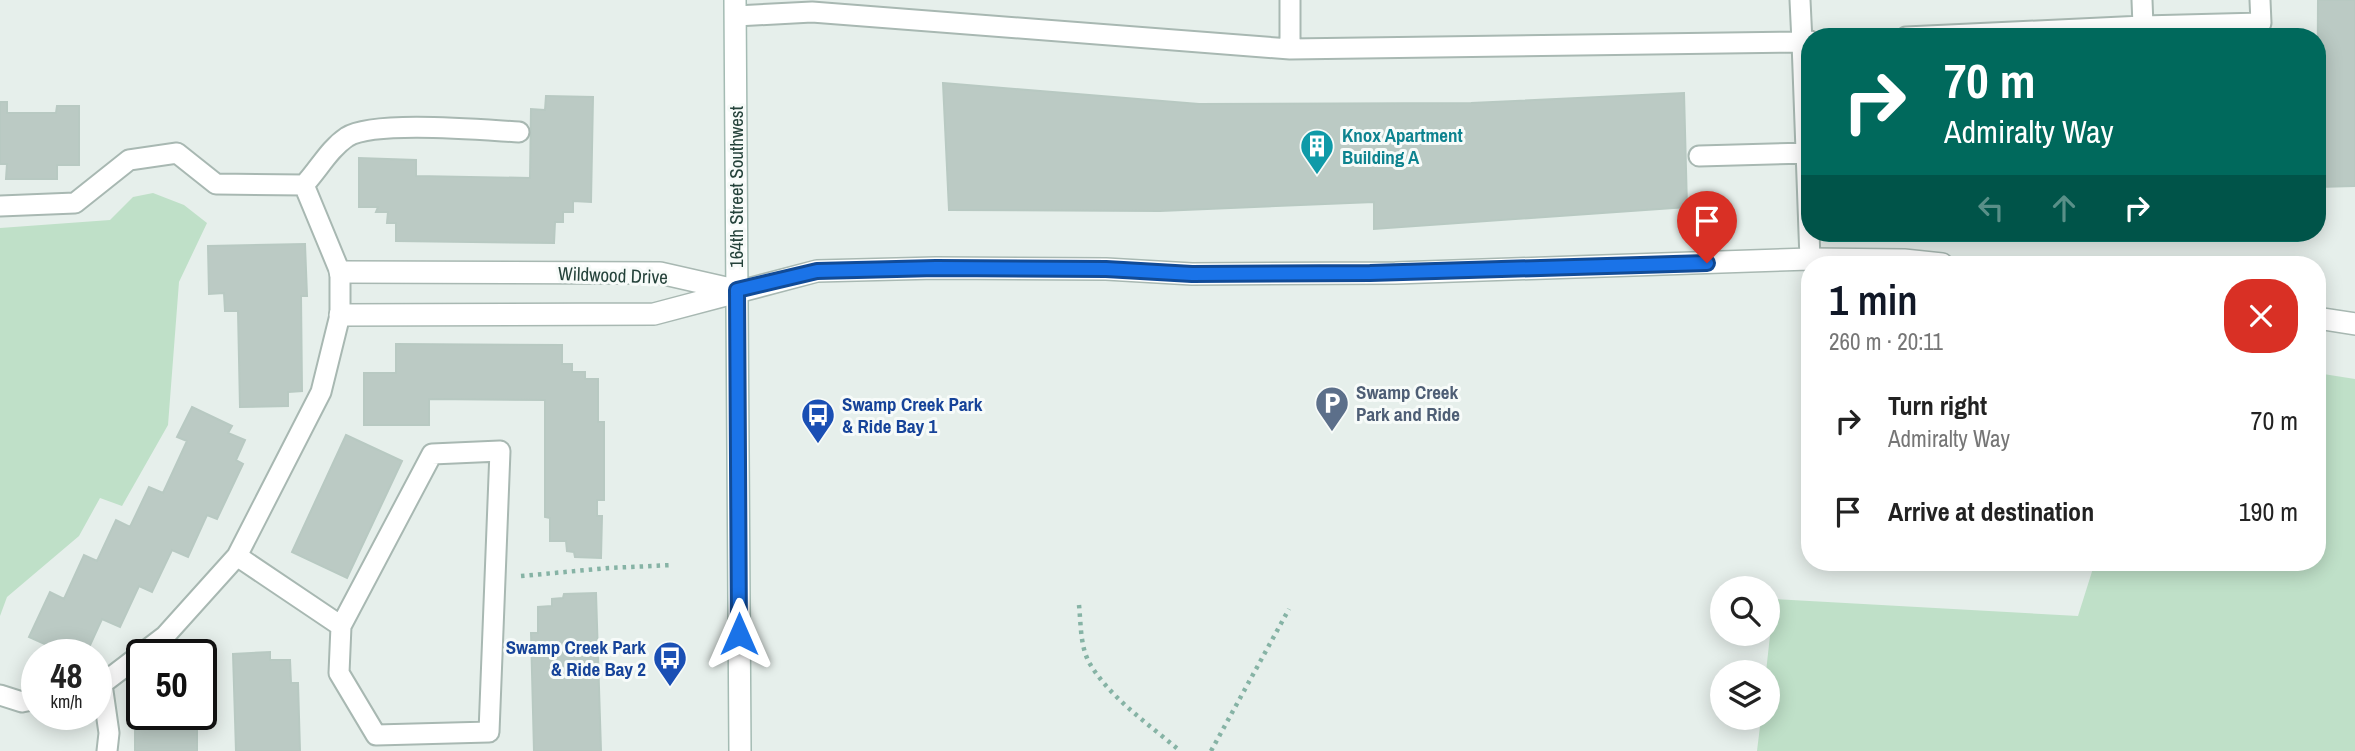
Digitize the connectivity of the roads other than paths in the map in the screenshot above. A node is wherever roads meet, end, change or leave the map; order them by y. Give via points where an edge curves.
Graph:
1 (1290, 0) edge
2 (1800, 0) edge
3 (2142, 0) edge
4 (2260, 0) edge
5 (736, 8) edge
6 (2143, 26) junction
7 (1804, 28) edge
8 (2100, 28) edge
9 (1801, 41) edge
10 (1290, 49) junction
11 (519, 132) dead end
12 (1801, 153) edge
13 (1699, 156) dead end
14 (304, 185) junction
15 (0, 206) edge
16 (1801, 259) edge
17 (340, 272) junction
18 (737, 290) junction
19 (340, 315) junction
20 (2326, 319) edge
21 (2355, 324) edge
22 (237, 556) junction
23 (341, 625) junction
24 (112, 675) edge
25 (0, 695) edge
26 (21, 702) edge
27 (108, 730) edge
28 (107, 751) edge
29 (740, 751) edge

1 - 10 lane
2 - 7 lane
3 - 6 lane
4 - 6 lane via 2261,23
5 - 10 lane
5 - 18 street, 164th Street Southwest
6 - 8 lane
9 - 10 lane
11 - 14 lane via 373,129 349,136 331,150
12 - 13 lane
14 - 15 lane via 216,184 177,153 129,160 75,203
14 - 17 lane
16 - 18 street via 1368,273 817,271
17 - 18 street, Wildwood Drive via 660,272
17 - 19 lane
18 - 19 street, Wildwood Drive via 654,314
18 - 29 street, 164th Street Southwest
19 - 22 lane via 321,392
20 - 21 street
22 - 23 lane
22 - 24 lane via 165,636
23 - 23 lane via 339,673 376,735 489,732 500,451 432,454
25 - 26 lane
27 - 28 lane

